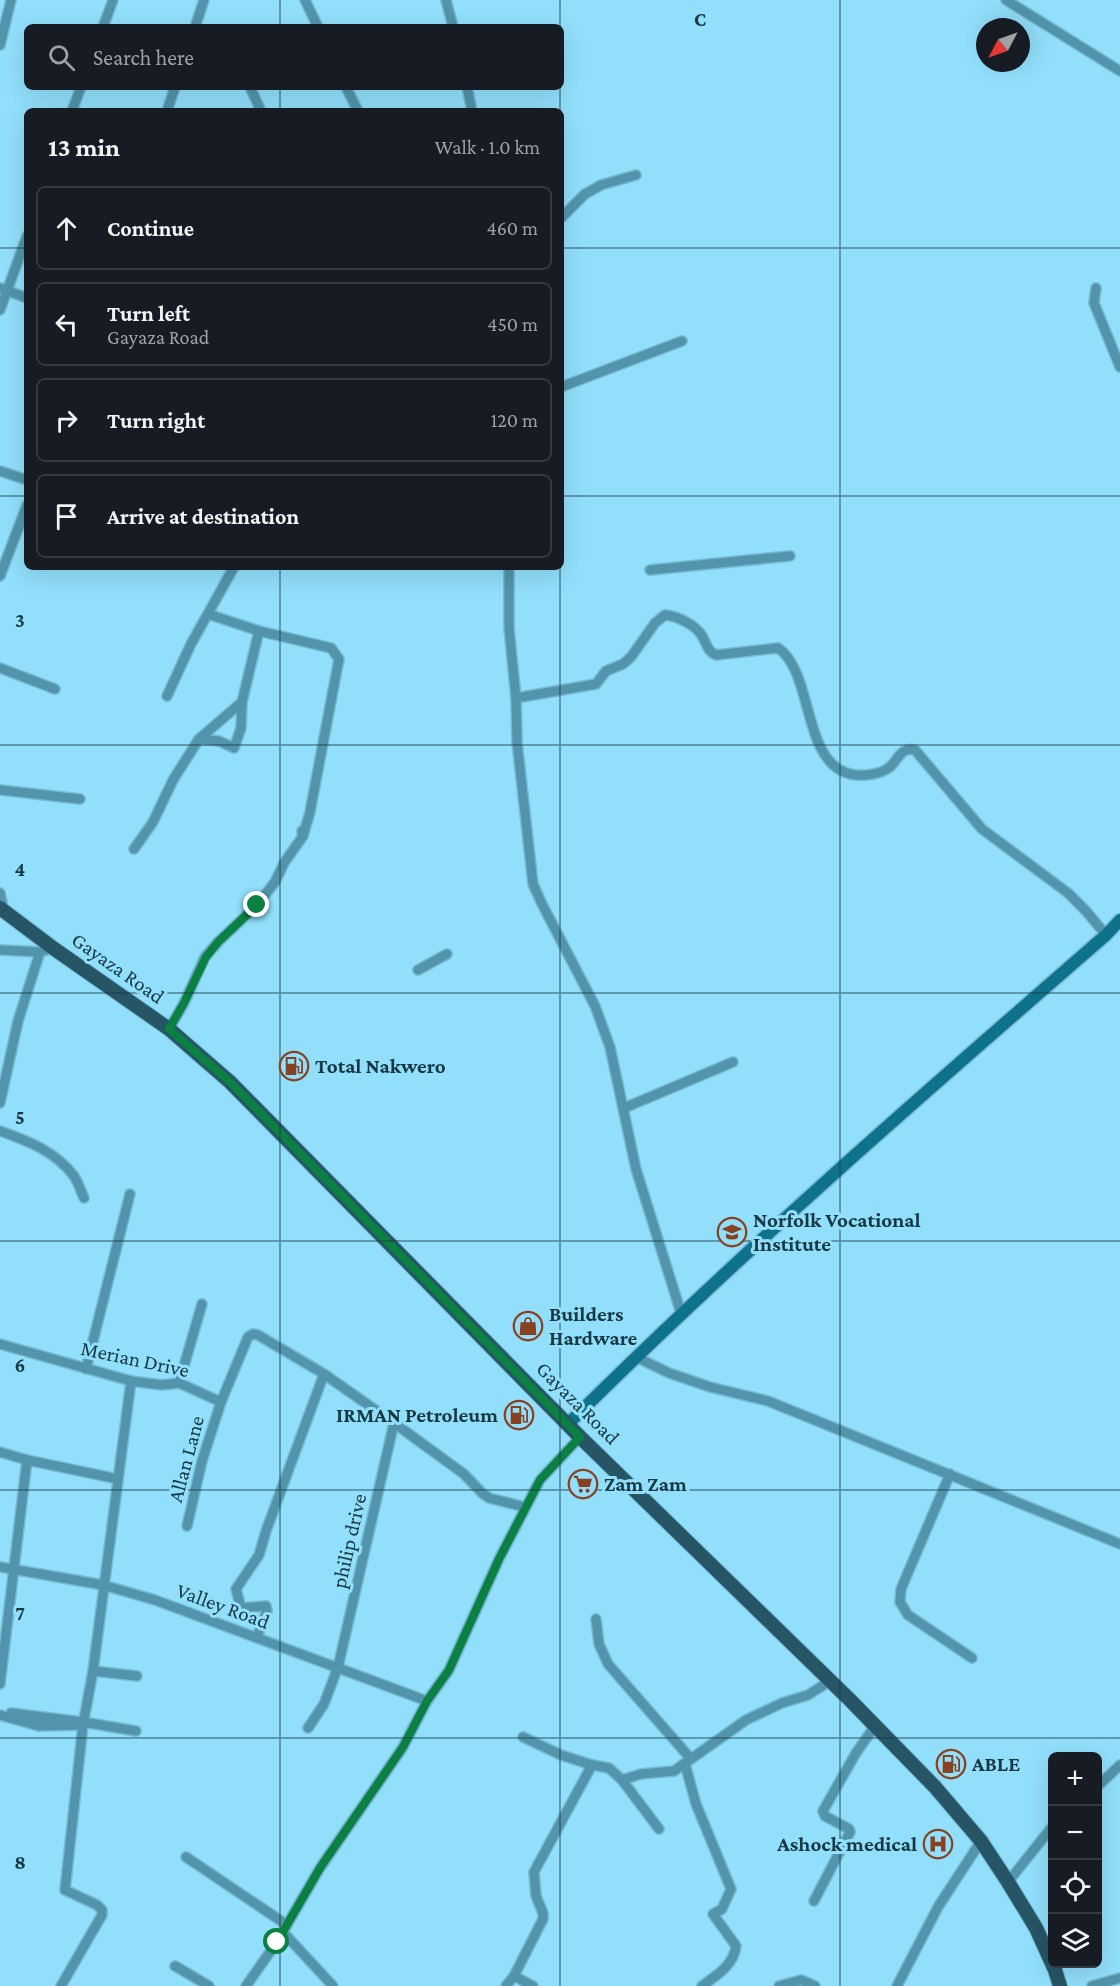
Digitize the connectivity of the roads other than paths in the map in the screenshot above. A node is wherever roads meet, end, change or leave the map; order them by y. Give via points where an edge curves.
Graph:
1 (11, 0) edge
2 (113, 0) edge
3 (204, 0) edge
4 (305, 0) edge
5 (446, 0) edge
6 (1006, 0) edge
7 (104, 24) edge
8 (196, 24) edge
9 (317, 24) edge
10 (452, 24) edge
11 (0, 45) edge
12 (1120, 71) edge
13 (80, 90) edge
14 (174, 90) edge
15 (251, 90) edge
16 (348, 90) edge
17 (467, 90) edge
18 (73, 108) edge
19 (168, 108) edge
20 (260, 108) edge
21 (356, 108) edge
22 (471, 108) edge
23 (636, 176) dead end
24 (564, 215) edge
25 (24, 243) edge
26 (1096, 288) dead end
27 (4, 290) edge
28 (24, 297) edge
29 (0, 310) edge
30 (682, 341) dead end
31 (1120, 367) edge
32 (564, 386) edge
33 (0, 471) edge
34 (24, 479) edge
35 (24, 514) edge
36 (790, 556) dead end
37 (232, 570) edge
38 (509, 570) edge
39 (650, 570) dead end
40 (0, 576) edge
41 (208, 614) junction
42 (259, 631) junction
43 (0, 668) edge
44 (55, 689) dead end
45 (167, 696) dead end
46 (516, 698) junction
47 (242, 702) junction
48 (199, 739) junction
49 (0, 790) edge
50 (80, 799) dead end
51 (134, 849) dead end
52 (0, 893) edge
53 (2, 909) edge
54 (1120, 920) edge
55 (1106, 935) junction
56 (0, 950) edge
57 (46, 950) junction
58 (447, 954) dead end
59 (418, 970) dead end
60 (169, 1029) junction
61 (733, 1062) dead end
62 (0, 1103) edge
63 (624, 1108) junction
64 (0, 1131) edge
65 (130, 1194) dead end
66 (84, 1198) dead end
67 (202, 1304) dead end
68 (681, 1313) junction
69 (0, 1344) edge
70 (636, 1357) junction
71 (86, 1369) junction
72 (324, 1374) junction
73 (131, 1381) junction
74 (179, 1383) junction
75 (221, 1402) junction
76 (394, 1423) junction
77 (569, 1424) junction
78 (580, 1437) junction
79 (0, 1452) edge
80 (27, 1460) junction
81 (950, 1474) junction
82 (118, 1479) junction
83 (525, 1507) junction
84 (187, 1526) dead end
85 (1120, 1544) edge
86 (0, 1567) edge
87 (14, 1569) junction
88 (103, 1585) junction
89 (596, 1619) dead end
90 (257, 1637) junction
91 (972, 1658) dead end
92 (338, 1667) junction
93 (93, 1671) junction
94 (137, 1676) dead end
95 (830, 1681) junction
96 (0, 1684) edge
97 (427, 1701) junction
98 (0, 1714) edge
99 (83, 1723) junction
100 (875, 1726) junction
101 (308, 1728) dead end
102 (136, 1731) dead end
103 (523, 1737) dead end
104 (688, 1761) junction
105 (592, 1765) junction
106 (1120, 1765) edge
107 (622, 1780) junction
108 (1102, 1782) edge
109 (659, 1829) dead end
110 (1048, 1832) edge
111 (981, 1841) junction
112 (186, 1857) dead end
113 (1008, 1882) junction
114 (814, 1901) dead end
115 (285, 1929) junction
116 (175, 1966) dead end
117 (514, 1976) junction
118 (1120, 1978) edge
119 (61, 1986) edge
120 (209, 1986) edge
121 (246, 1986) edge
122 (333, 1986) edge
123 (506, 1986) edge
124 (533, 1986) edge
125 (702, 1986) edge
126 (779, 1986) edge
127 (815, 1986) edge
128 (897, 1986) edge
129 (1060, 1986) edge
130 (1092, 1986) edge

1 - 11 street
2 - 7 street
3 - 8 street
4 - 9 street
5 - 10 street
6 - 12 street
13 - 18 street
14 - 19 street
15 - 20 street
16 - 21 street
17 - 22 street
23 - 24 street via 601,185 585,194
25 - 27 street
26 - 31 street via 1094,303
27 - 28 street
27 - 29 street
30 - 32 street
33 - 34 street
35 - 40 street
36 - 39 street
37 - 41 street
38 - 46 street via 509,628
41 - 42 street
41 - 45 street
42 - 47 street
42 - 60 street via 332,648 339,659 310,812 303,833 275,882 206,957
43 - 44 street
46 - 55 street via 596,684 606,671 631,657 665,615 698,631 716,655 778,648 794,668 821,747 833,765 846,773 871,774 890,768 902,752 915,750 982,829 1068,893
46 - 63 street via 517,742 533,884 599,1015
47 - 48 street
47 - 48 street via 241,728 234,748 219,741
48 - 51 street
49 - 50 street
52 - 53 street
53 - 57 main road, Gayaza Road
54 - 55 street
55 - 68 street via 920,1096
56 - 57 street
57 - 60 main road, Gayaza Road
57 - 62 street via 18,1021
58 - 59 street
60 - 77 main road, Gayaza Road via 230,1082
61 - 63 street
63 - 68 street via 636,1169
64 - 66 street via 53,1155 75,1177
65 - 71 street
67 - 74 street
68 - 70 street
69 - 71 street, Merian Drive
70 - 77 street
70 - 81 street via 710,1387 768,1401
71 - 73 street, Merian Drive
72 - 75 street via 253,1334 248,1337
72 - 76 street
72 - 90 street via 259,1555 236,1589 241,1608 266,1606
73 - 74 street, Merian Drive
73 - 82 street
74 - 75 street, Merian Drive
75 - 84 street, Allan Lane
76 - 83 street via 464,1474 489,1498
76 - 92 street, philip drive
77 - 78 main road, Gayaza Road
78 - 83 street via 540,1480
78 - 95 main road, Gayaza Road
79 - 80 street
80 - 82 street
80 - 87 street
81 - 85 street
81 - 91 street via 901,1589 900,1602 908,1615
82 - 88 street
83 - 97 street via 453,1662
86 - 87 street, Valley Road
87 - 88 street, Valley Road
87 - 96 street
88 - 90 street, Valley Road
88 - 93 street
89 - 104 street via 599,1644 608,1664
90 - 92 street, Valley Road
92 - 97 street, Valley Road
92 - 101 street, philip drive via 324,1704
93 - 94 street
93 - 99 street
95 - 100 main road, Gayaza Road
95 - 104 street via 808,1695 746,1720
97 - 115 street via 403,1747 320,1868
98 - 99 street
99 - 102 street
99 - 119 street via 65,1890 97,1905 102,1915
100 - 111 main road, Gayaza Road
100 - 114 street via 823,1811 850,1832
103 - 105 street
104 - 107 street via 674,1771
104 - 125 street via 696,1804 731,1889 722,1909 713,1914 736,1946 730,1963
105 - 107 street via 609,1768
105 - 117 street via 534,1872 536,1896 544,1916
106 - 108 street
107 - 109 street
110 - 113 street
111 - 113 main road, Gayaza Road
111 - 128 street via 938,1907
112 - 115 street
113 - 129 main road, Gayaza Road via 1036,1928
115 - 121 street
115 - 122 street
116 - 120 street
117 - 123 street
117 - 124 street
118 - 130 street
126 - 127 street via 801,1980

